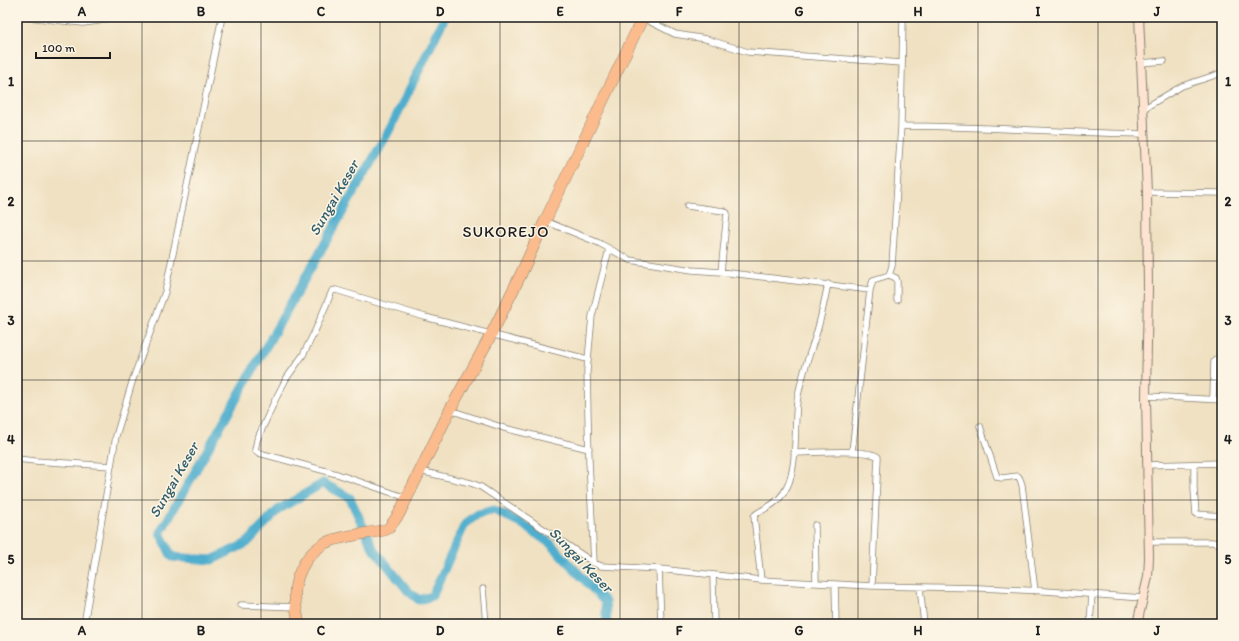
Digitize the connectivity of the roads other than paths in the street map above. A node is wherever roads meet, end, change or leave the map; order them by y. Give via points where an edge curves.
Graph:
1 (27, 17) edge
2 (113, 17) edge
3 (222, 17) edge
4 (643, 17) edge
5 (903, 17) edge
6 (1139, 17) edge
7 (1164, 60) dead end
8 (902, 63) junction
9 (1141, 63) junction
10 (1222, 73) edge
11 (1143, 109) junction
12 (901, 126) junction
13 (1144, 134) junction
14 (1147, 192) junction
15 (1222, 193) edge
16 (687, 206) dead end
17 (545, 221) junction
18 (609, 249) junction
19 (721, 272) junction
20 (890, 275) junction
21 (828, 284) junction
22 (870, 290) junction
23 (897, 300) dead end
24 (491, 335) junction
25 (1222, 358) edge
26 (588, 359) junction
27 (1146, 396) junction
28 (1213, 399) junction
29 (1222, 400) edge
30 (450, 410) junction
31 (980, 426) dead end
32 (588, 449) junction
33 (852, 452) junction
34 (794, 453) junction
35 (17, 458) edge
36 (1222, 463) edge
37 (1194, 464) junction
38 (1147, 465) junction
39 (111, 466) junction
40 (420, 471) junction
41 (408, 498) junction
42 (1222, 516) edge
43 (815, 525) dead end
44 (1148, 542) junction
45 (1222, 544) edge
46 (594, 563) junction
47 (659, 570) junction
48 (713, 576) junction
49 (761, 580) junction
50 (816, 583) junction
51 (835, 584) junction
52 (872, 586) junction
53 (920, 587) junction
54 (483, 589) dead end
55 (1035, 591) junction
56 (1092, 594) junction
57 (1143, 598) junction
58 (241, 605) dead end
59 (296, 608) junction
60 (84, 624) edge
61 (298, 624) edge
62 (486, 624) edge
63 (661, 624) edge
64 (714, 624) edge
65 (836, 624) edge
66 (924, 624) edge
67 (1090, 624) edge
68 (1137, 624) edge

1 - 2 street via 83,23
3 - 39 street via 165,292 131,386 116,436
4 - 8 street via 675,34 706,39 748,52
4 - 17 highway
5 - 8 street
6 - 9 street
7 - 9 street
8 - 12 street
9 - 11 street
10 - 11 street via 1182,86
11 - 13 street
12 - 13 street
12 - 20 street
13 - 14 street
14 - 15 street
14 - 27 street
16 - 19 street via 727,213
17 - 18 street
17 - 24 highway
18 - 19 street via 630,260
18 - 26 street via 592,316
19 - 21 street
20 - 22 street via 873,280
20 - 23 street via 897,281
21 - 22 street
21 - 34 street via 816,337 799,388
22 - 33 street
24 - 26 street
24 - 30 highway
24 - 41 street via 335,290 330,293 303,355 286,379 257,440 256,450 259,454 337,474
25 - 28 street via 1214,362
26 - 32 street
27 - 28 street
27 - 38 street
28 - 29 street
30 - 32 street via 504,428
30 - 40 highway
31 - 55 street via 997,477 1018,476 1022,485
32 - 46 street
33 - 34 street
33 - 52 street via 874,454 879,459
34 - 49 street via 788,486 783,495 774,504 754,516
35 - 39 street
36 - 37 street
37 - 38 street
37 - 42 street via 1196,516
38 - 44 street
39 - 60 street
40 - 41 highway
40 - 46 street via 481,487
41 - 59 highway via 389,528 350,536 316,549 296,579
43 - 50 street
44 - 45 street
44 - 57 street via 1148,577
46 - 47 street via 609,567
47 - 48 street
47 - 63 street
48 - 49 street
48 - 64 street
49 - 50 street
50 - 51 street
51 - 52 street
51 - 65 street
52 - 53 street
53 - 55 street
53 - 66 street
54 - 62 street
55 - 56 street
56 - 57 street
56 - 67 street
57 - 68 street
58 - 59 street
59 - 61 highway

